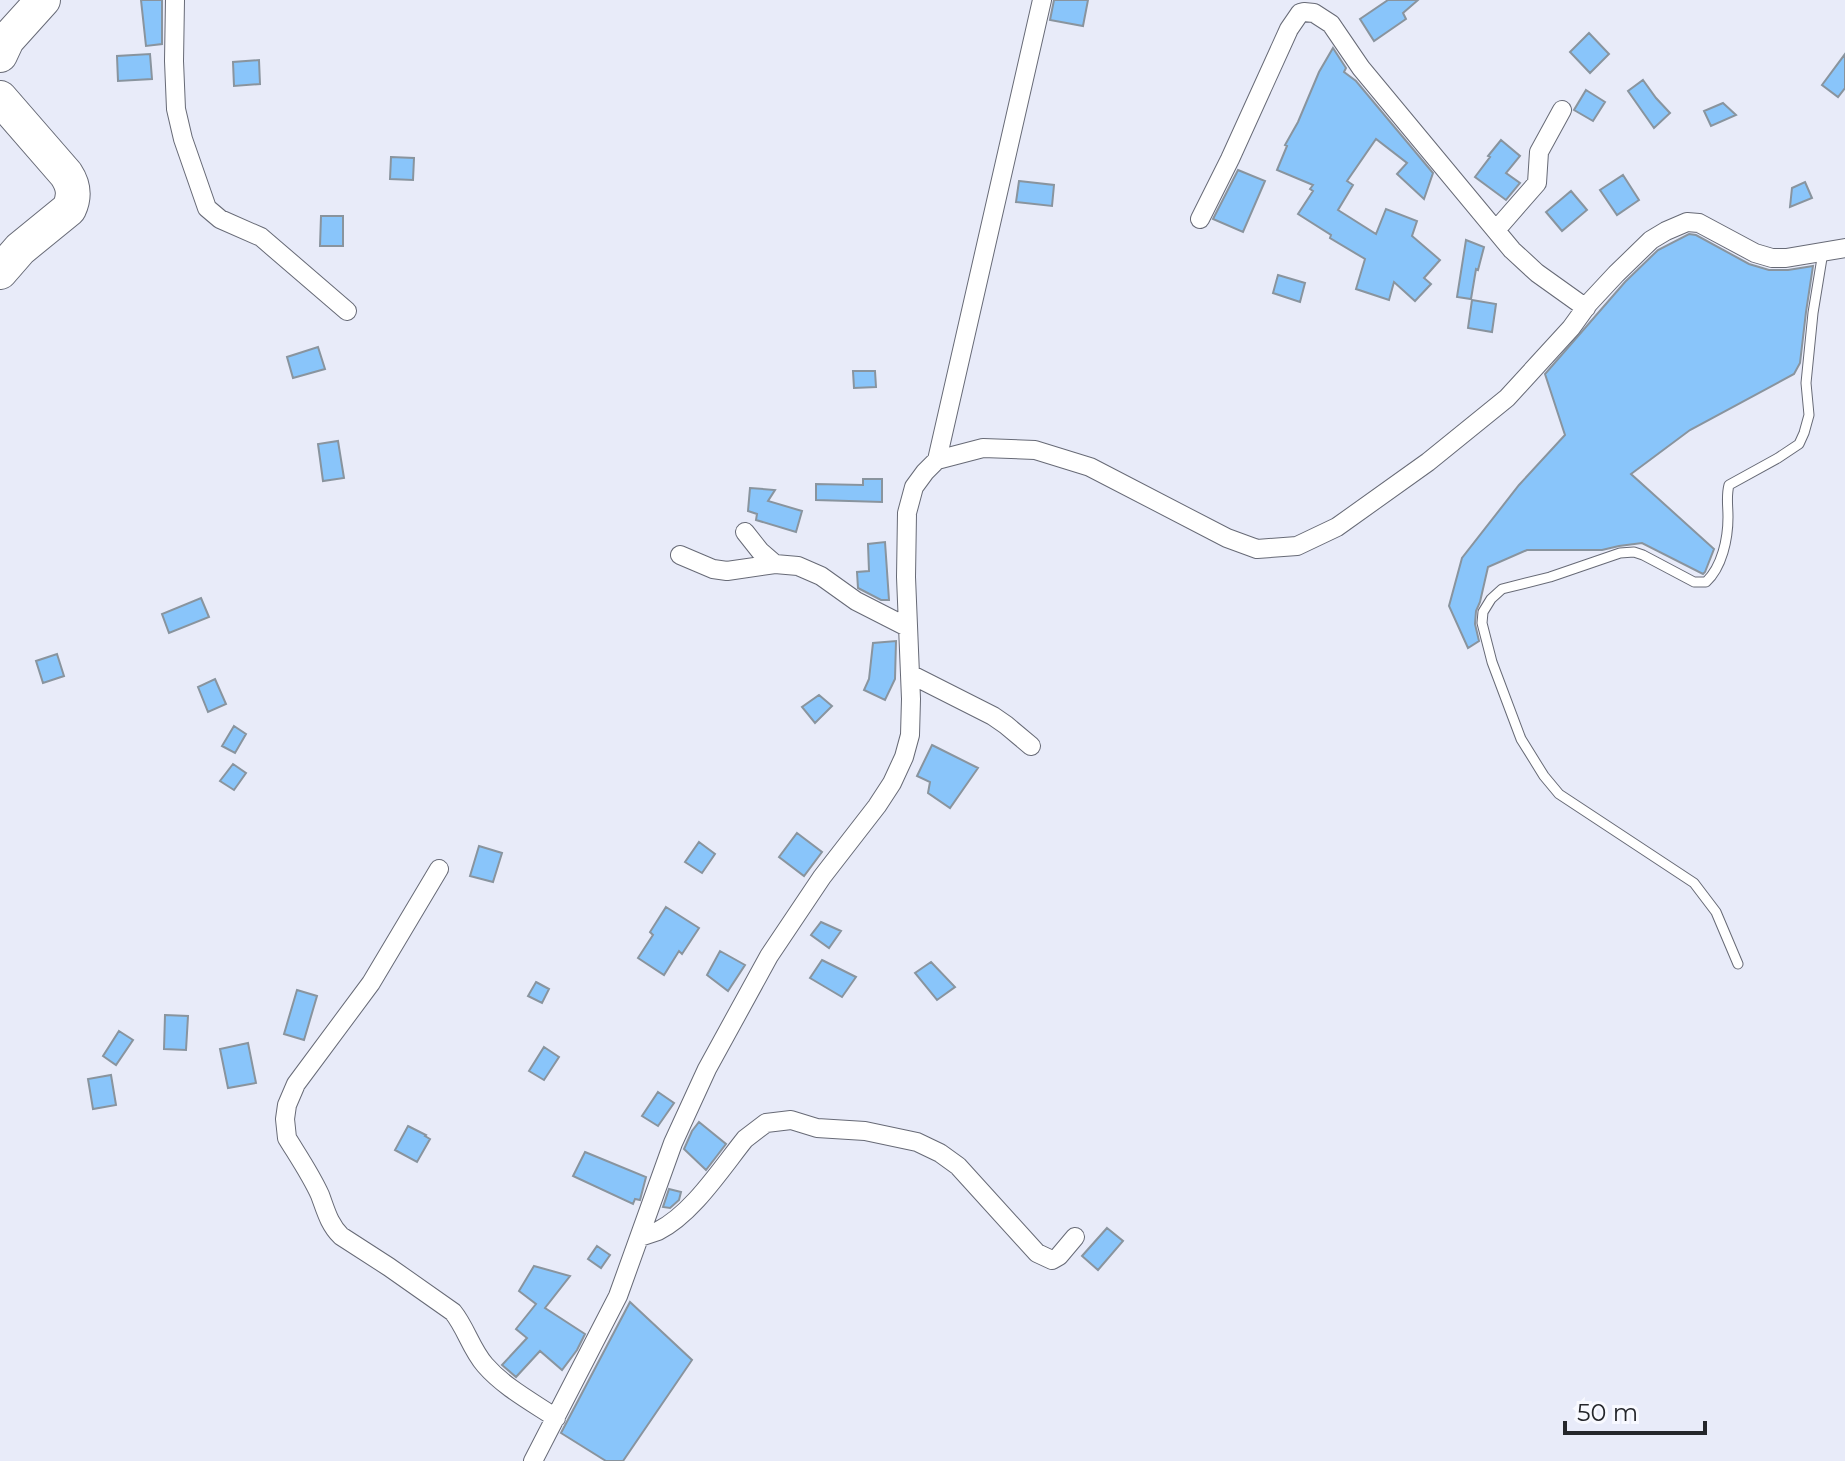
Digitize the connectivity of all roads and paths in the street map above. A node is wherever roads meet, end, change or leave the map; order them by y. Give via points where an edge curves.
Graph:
1 (43, 0) edge
2 (175, 0) edge
3 (1042, 0) edge
4 (0, 55) edge
5 (0, 98) edge
6 (1562, 110) dead end
7 (1200, 219) dead end
8 (1496, 230) junction
9 (1845, 248) edge
10 (1823, 252) junction
11 (0, 272) edge
12 (1586, 308) junction
13 (347, 311) dead end
14 (937, 460) junction
15 (745, 532) dead end
16 (680, 555) dead end
17 (775, 564) junction
18 (907, 627) junction
19 (910, 674) junction
20 (1031, 746) dead end
21 (439, 869) dead end
22 (1738, 964) dead end
23 (640, 1237) junction
24 (1075, 1237) dead end
25 (556, 1418) junction
26 (533, 1461) edge

1 - 4 highway
2 - 13 street via 176,109 207,208 261,237
3 - 14 street
5 - 11 highway via 72,182 73,200
6 - 8 street via 1539,152 1537,183
7 - 8 street via 1289,29 1304,12 1331,24 1361,68
8 - 12 street via 1524,262
9 - 10 street
10 - 12 street via 1772,258 1687,222 1651,240
10 - 22 lane via 1804,433 1799,444 1729,485 1724,546 1714,575 1694,582 1643,555 1620,553 1502,589 1483,612 1492,662 1521,739 1544,776 1559,794 1694,883 1716,912
12 - 14 street via 1507,398 1337,527 1297,546 1257,549 1090,467 1035,450 983,448
14 - 18 street via 914,487 907,513
15 - 17 street
16 - 17 street via 727,571
17 - 18 street via 809,570
18 - 19 street
19 - 20 street via 993,716
19 - 23 street via 910,735 892,783 762,969 673,1143
21 - 25 street via 371,983 296,1084 287,1105 287,1138 334,1229 453,1312 486,1366
23 - 24 street via 666,1226 688,1208 755,1131 766,1123 791,1120 904,1139 940,1153 1045,1258 1059,1256
23 - 25 street via 618,1296
25 - 26 street

